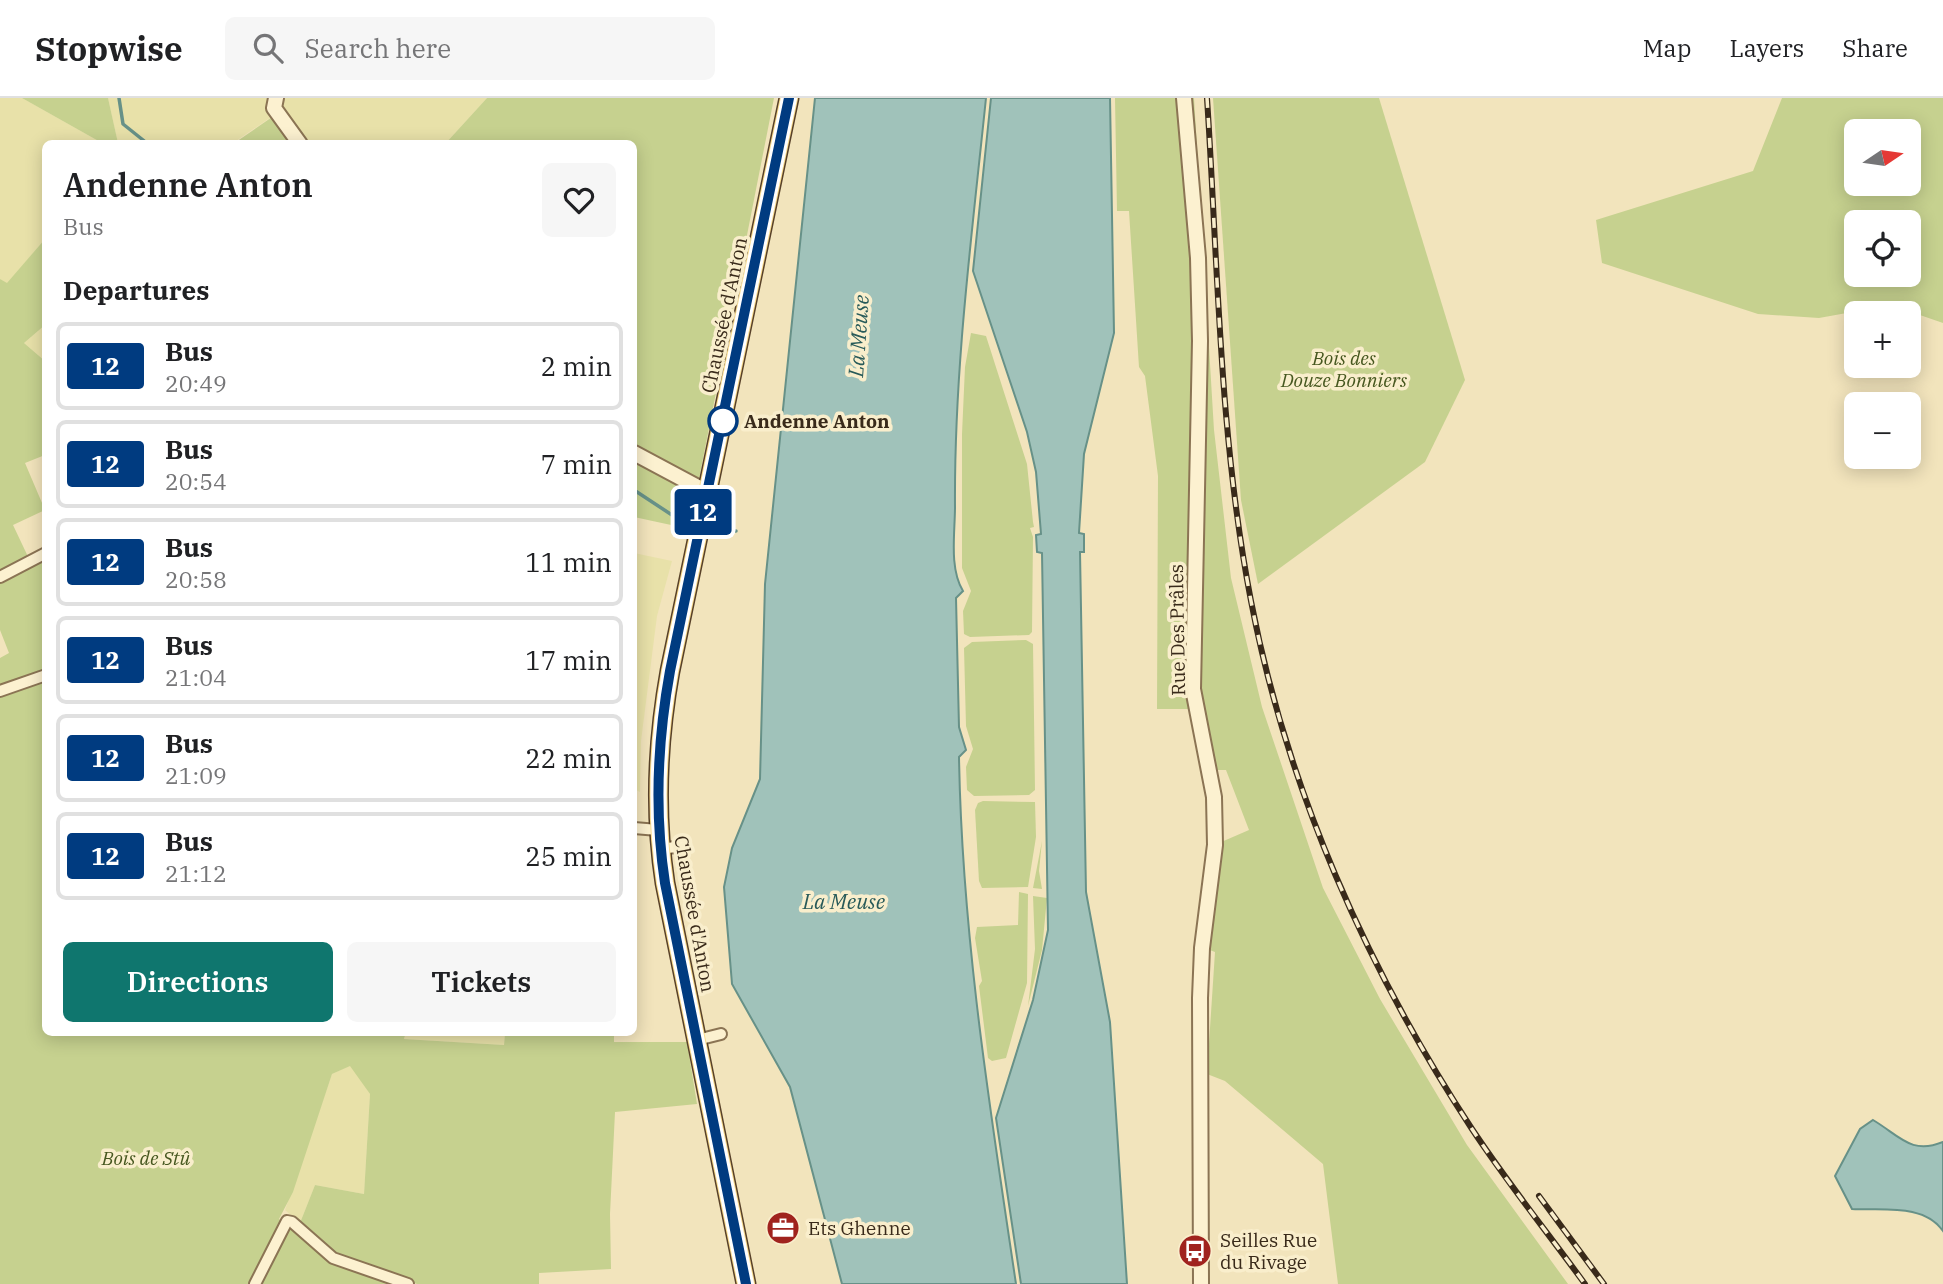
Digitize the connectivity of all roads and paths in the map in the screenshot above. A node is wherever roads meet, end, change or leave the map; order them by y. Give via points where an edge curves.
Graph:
1 (276, 98) edge
2 (789, 98) edge
3 (1184, 98) edge
4 (297, 140) edge
5 (637, 455) edge
6 (707, 492) junction
7 (42, 555) edge
8 (0, 577) edge
9 (42, 677) edge
10 (0, 691) edge
11 (637, 828) edge
12 (658, 830) junction
13 (682, 846) dead end
14 (660, 849) junction
15 (721, 1034) dead end
16 (697, 1040) junction
17 (255, 1284) edge
18 (408, 1284) edge
19 (746, 1284) edge
20 (1201, 1284) edge

1 - 4 street via 274,108
2 - 6 main road, Chaussée d'Anton
3 - 20 street, Rue Des Prâles via 1200,341 1194,689 1214,797 1215,845 1202,948
5 - 6 street
6 - 12 main road, Chaussée d'Anton via 660,728
7 - 8 street
9 - 10 street
11 - 12 street
12 - 14 main road, Chaussée d'Anton
13 - 14 street
14 - 16 main road, Chaussée d'Anton
15 - 16 street
16 - 19 main road, Chaussée d'Anton
17 - 18 street via 287,1221 333,1258

